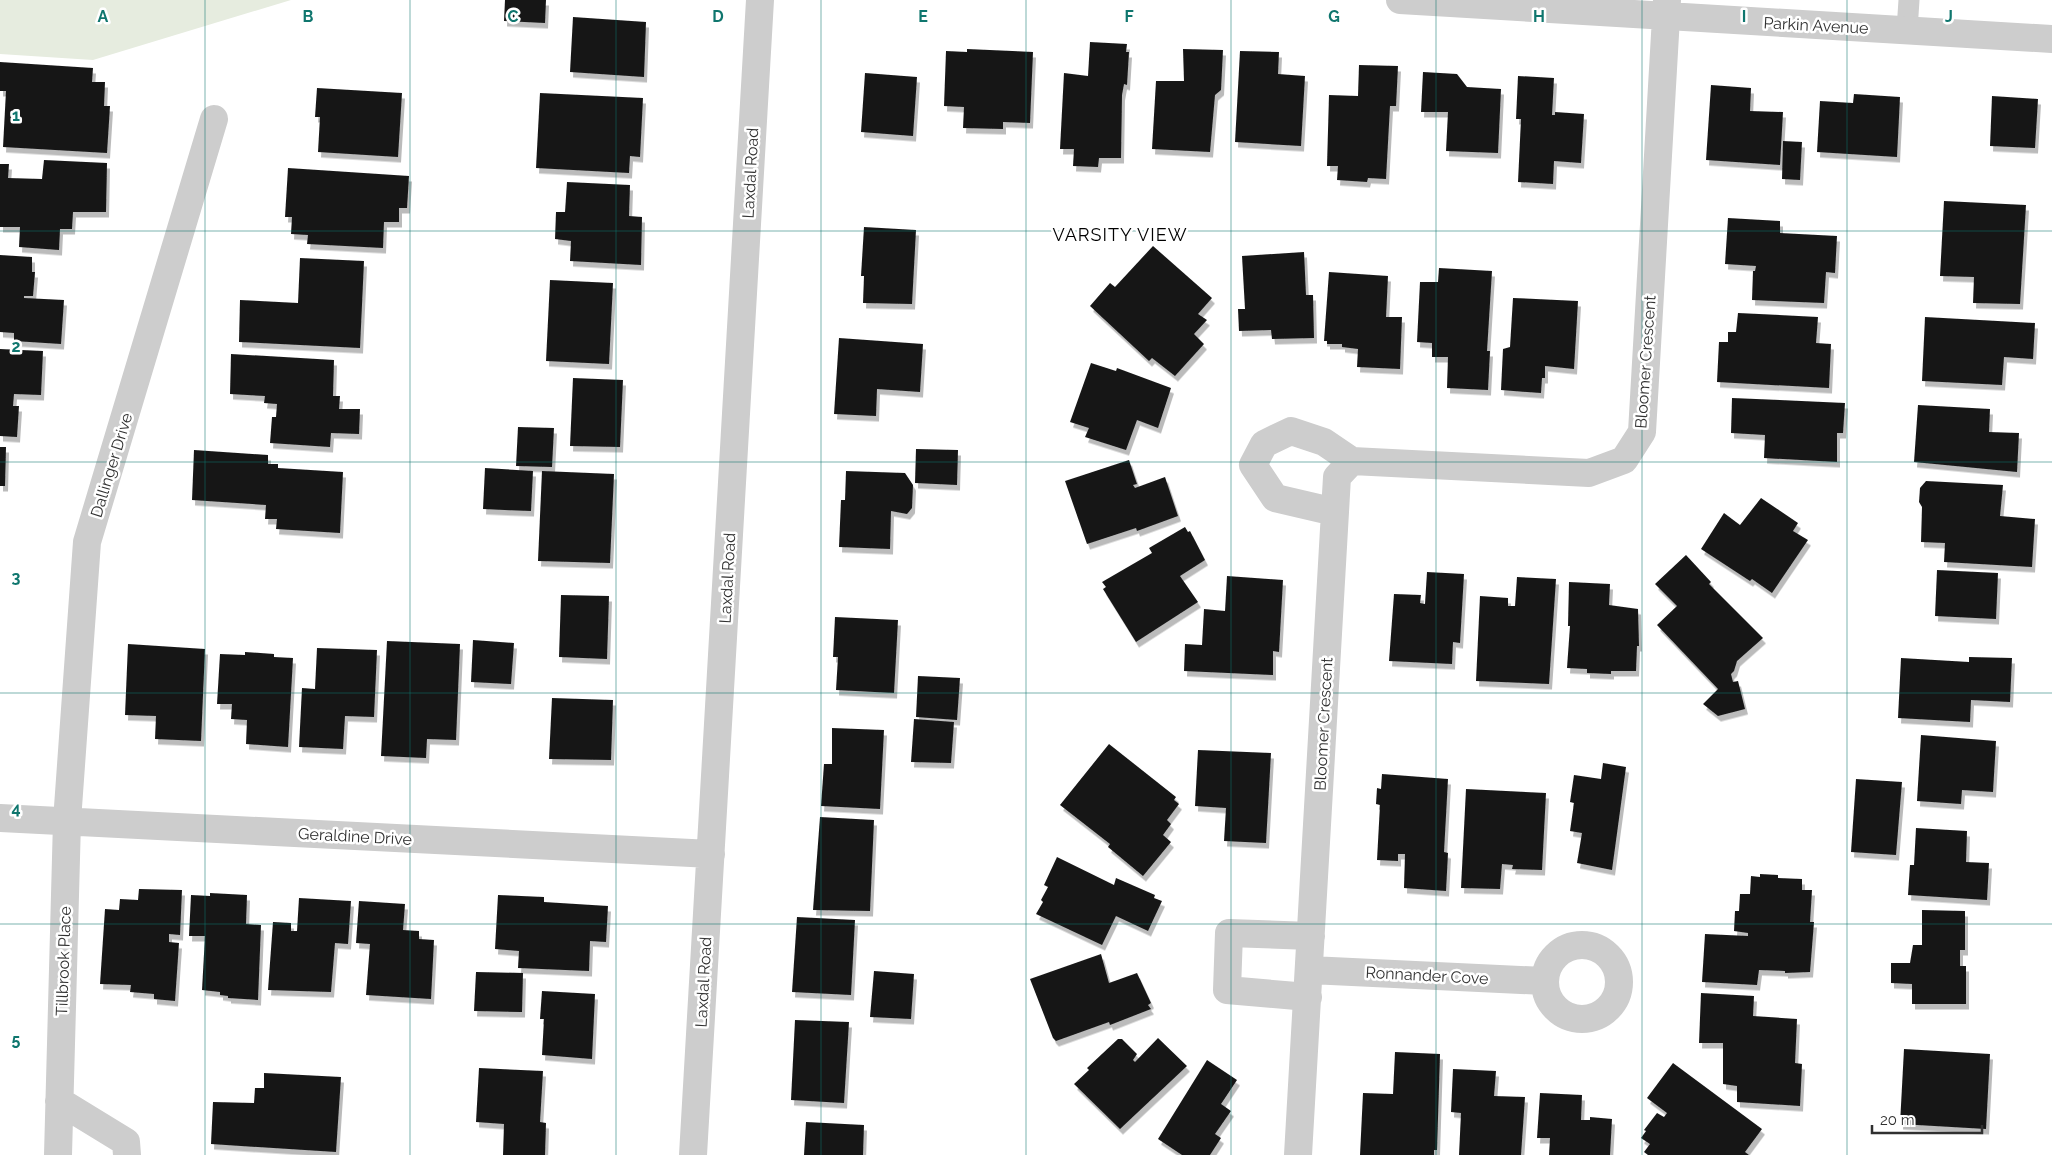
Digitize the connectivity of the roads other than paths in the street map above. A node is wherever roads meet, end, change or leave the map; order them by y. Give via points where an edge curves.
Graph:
1 (760, 0) edge
2 (1400, 0) edge
3 (1908, 0) edge
4 (1666, 8) edge
5 (1907, 30) junction
6 (2052, 38) edge
7 (214, 119) dead end
8 (1352, 462) junction
9 (1335, 512) junction
10 (0, 818) edge
11 (67, 821) junction
12 (711, 854) junction
13 (1311, 936) junction
14 (1544, 981) dead end
15 (1308, 983) junction
16 (59, 1102) junction
17 (58, 1155) edge
18 (127, 1155) edge
19 (693, 1155) edge
20 (1298, 1155) edge

1 - 12 street, Laxdal Road
2 - 4 street, Parkin Avenue
3 - 5 lane
4 - 5 street, Parkin Avenue
4 - 8 street, Bloomer Crescent via 1642,432 1624,460 1589,473
5 - 6 street, Parkin Avenue
7 - 11 street, Dallinger Drive via 87,542
8 - 9 street, Bloomer Crescent via 1337,477
8 - 9 street via 1324,442 1291,431 1264,444 1253,465 1275,498
9 - 13 street, Bloomer Crescent
10 - 11 street, Geraldine Drive
11 - 12 street, Geraldine Drive
11 - 16 street, Tillbrook Place
12 - 19 street, Laxdal Road
13 - 15 street, Bloomer Crescent
13 - 15 street via 1229,933 1227,990
14 - 15 street, Ronnander Cove
15 - 20 street, Bloomer Crescent
16 - 17 street, Tillbrook Place
16 - 18 street via 126,1142

